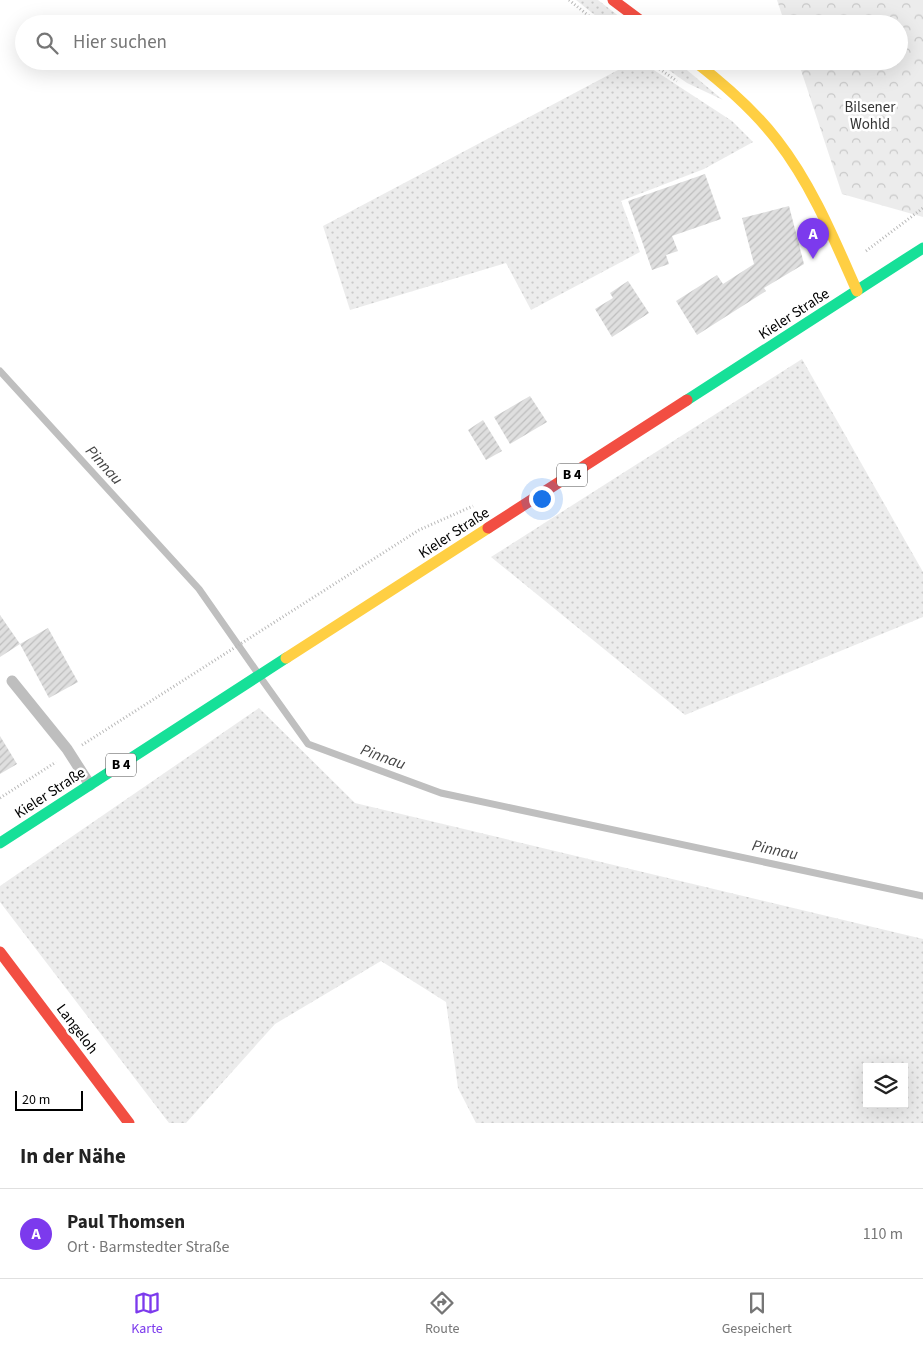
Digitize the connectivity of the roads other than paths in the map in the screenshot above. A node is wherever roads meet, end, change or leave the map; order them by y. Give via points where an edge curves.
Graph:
1 (613, 0) edge
2 (633, 15) edge
3 (704, 70) edge
4 (923, 248) edge
5 (857, 291) junction
6 (12, 681) dead end
7 (90, 785) junction
8 (0, 844) edge
9 (0, 952) edge
10 (129, 1123) edge

1 - 2 main road
3 - 5 main road via 751,110 786,152
4 - 5 main road, Kieler Straße / B 4
5 - 7 main road, Kieler Straße / B 4
6 - 7 lane via 70,753
7 - 8 main road, Kieler Straße / B 4
9 - 10 main road, Langeloh

